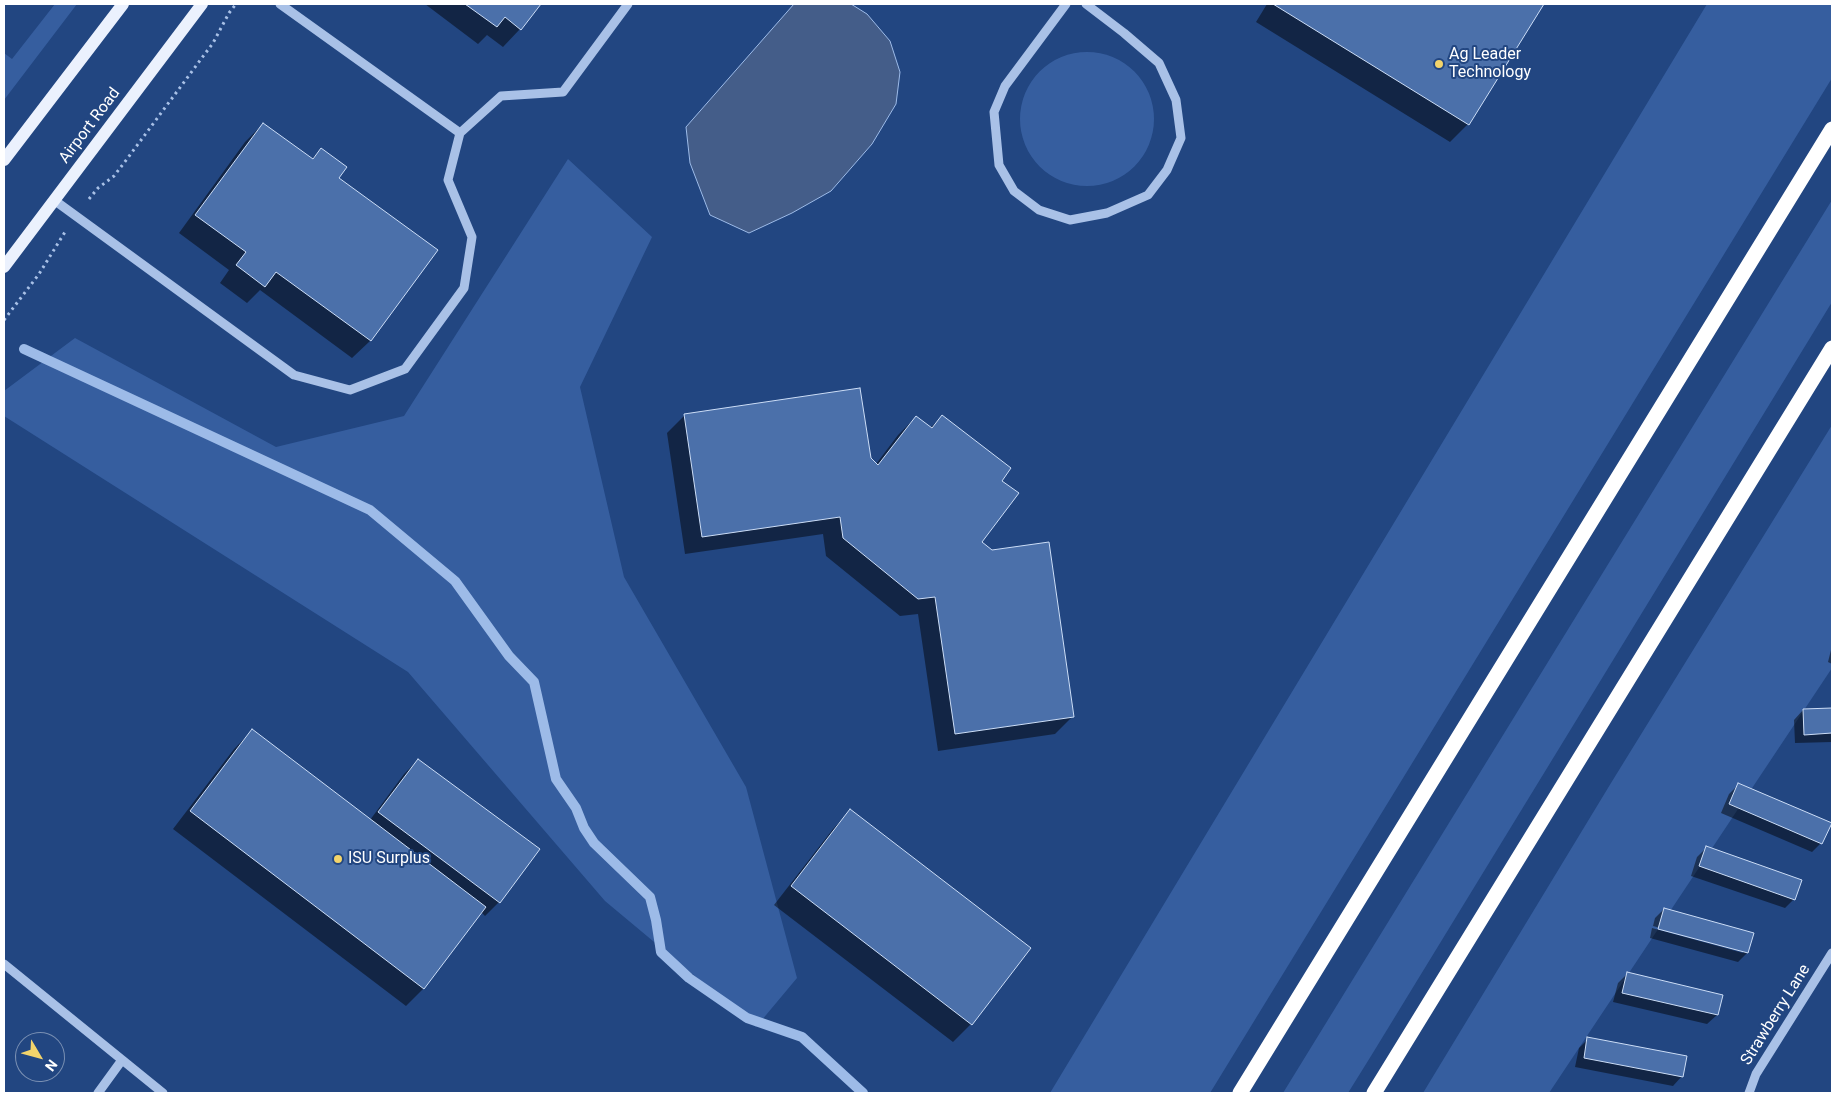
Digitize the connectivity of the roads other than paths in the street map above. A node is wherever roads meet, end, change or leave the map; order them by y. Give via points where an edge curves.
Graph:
1 (123, 4) edge
2 (202, 4) edge
3 (280, 4) edge
4 (628, 4) edge
5 (1066, 4) edge
6 (1086, 4) edge
7 (1832, 129) edge
8 (460, 133) junction
9 (4, 160) edge
10 (54, 200) junction
11 (4, 267) edge
12 (1832, 348) edge
13 (1832, 954) edge
14 (4, 964) edge
15 (122, 1060) junction
16 (98, 1093) edge
17 (163, 1093) edge
18 (1240, 1093) edge
19 (1374, 1093) edge
20 (1749, 1093) edge

1 - 9 main road
2 - 10 main road, Airport Road
3 - 8 street
4 - 8 street via 563,92 501,96
5 - 6 street via 1005,86 994,112 999,165 1014,191 1039,210 1070,220 1108,213 1148,195 1167,170 1181,138 1176,100 1159,63
7 - 18 highway
8 - 10 street via 448,180 472,238 464,288 405,369 350,390 294,375
10 - 11 main road, Airport Road
12 - 19 highway
13 - 20 street, Strawberry Lane via 1756,1074
14 - 15 street
15 - 16 street
15 - 17 street

